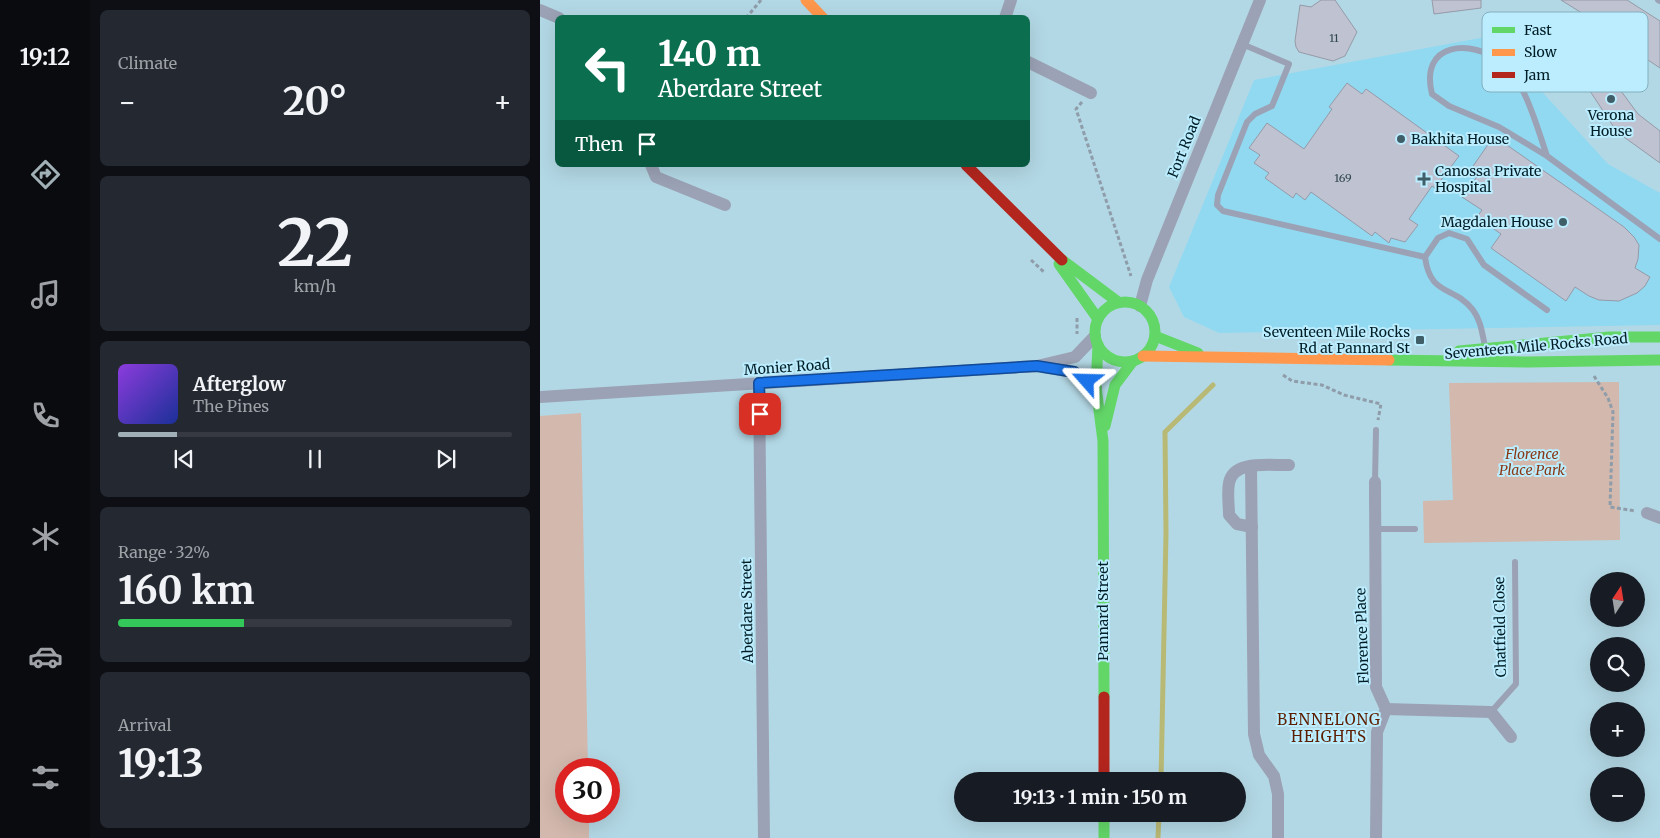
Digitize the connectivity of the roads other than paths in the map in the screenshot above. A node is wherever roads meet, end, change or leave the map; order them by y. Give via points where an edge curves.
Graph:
1 (806, 0) edge
2 (1011, 0) edge
3 (1260, 0) edge
4 (540, 10) edge
5 (820, 15) edge
6 (1006, 15) edge
7 (555, 16) edge
8 (1242, 44) junction
9 (1482, 53) edge
10 (1030, 63) edge
11 (1522, 92) edge
12 (1091, 93) road end
13 (1547, 156) junction
14 (653, 167) edge
15 (968, 167) edge
16 (725, 205) dead end
17 (1660, 240) edge
18 (1052, 252) junction
19 (1425, 258) junction
20 (1118, 302) junction
21 (1140, 306) junction
22 (1547, 310) dead end
23 (1098, 319) junction
24 (1155, 336) junction
25 (1660, 337) edge
26 (1097, 340) junction
27 (1485, 348) junction
28 (1138, 358) junction
29 (1210, 358) junction
30 (1412, 358) junction
31 (1660, 360) edge
32 (1037, 366) junction
33 (759, 383) junction
34 (1096, 387) junction
35 (540, 397) edge
36 (1376, 430) road end
37 (1103, 442) junction
38 (1289, 465) dead end
39 (1251, 466) junction
40 (1375, 482) joint
41 (1646, 513) road end
42 (1660, 518) edge
43 (1252, 526) junction
44 (1374, 529) junction
45 (1416, 529) dead end
46 (1515, 562) dead end
47 (1386, 709) junction
48 (1491, 712) junction
49 (1511, 737) dead end
50 (1104, 772) edge
51 (1104, 822) edge
52 (764, 838) edge
53 (1104, 838) edge
54 (1278, 838) edge
55 (1376, 838) edge

1 - 5 main road
2 - 6 street
3 - 8 street, Fort Road
4 - 7 street
8 - 19 lane via 1289,64 1272,106 1255,114 1248,122 1218,195 1217,205 1222,211
8 - 21 street, Fort Road via 1147,280
9 - 13 lane via 1456,49 1441,52 1431,65 1428,78 1432,94 1449,106 1499,127
10 - 12 street
11 - 13 lane
13 - 17 lane
14 - 16 street via 656,177
15 - 18 main road
18 - 20 main road
18 - 23 main road
19 - 22 lane via 1438,238 1450,234 1460,236 1474,246 1484,265
19 - 27 lane via 1426,270 1435,284 1472,308 1481,325
20 - 21 main road
20 - 23 main road via 1104,310
21 - 24 main road via 1154,322
23 - 26 main road
24 - 28 main road via 1153,343
24 - 29 main road, Seventeen Mile Rocks Road
25 - 27 main road, Seventeen Mile Rocks Road via 1608,337
26 - 28 main road via 1106,354 1116,360
26 - 32 street, Monier Road via 1075,357
26 - 34 main road, Pannard Street
27 - 30 main road, Seventeen Mile Rocks Road
28 - 29 main road, Seventeen Mile Rocks Road
28 - 37 main road, Pannard Street via 1115,385
29 - 30 main road, Seventeen Mile Rocks Road
30 - 31 main road, Seventeen Mile Rocks Road via 1529,362
32 - 33 street, Monier Road
32 - 34 street, Monier Road via 1074,372
33 - 35 street, Monier Road
33 - 52 street, Aberdare Street
34 - 37 main road, Pannard Street
36 - 40 lane, Florence Place
37 - 50 main road, Pannard Street
38 - 39 street
39 - 43 street
39 - 43 street via 1232,474 1229,515 1237,524
40 - 44 street, Florence Place
41 - 42 street
43 - 54 street via 1254,734 1259,755 1274,776 1278,794
44 - 45 lane
44 - 47 street, Florence Place via 1376,687
46 - 48 lane, Chatfield Close via 1516,684
47 - 48 street
47 - 55 street via 1377,732
48 - 49 street
51 - 53 main road

